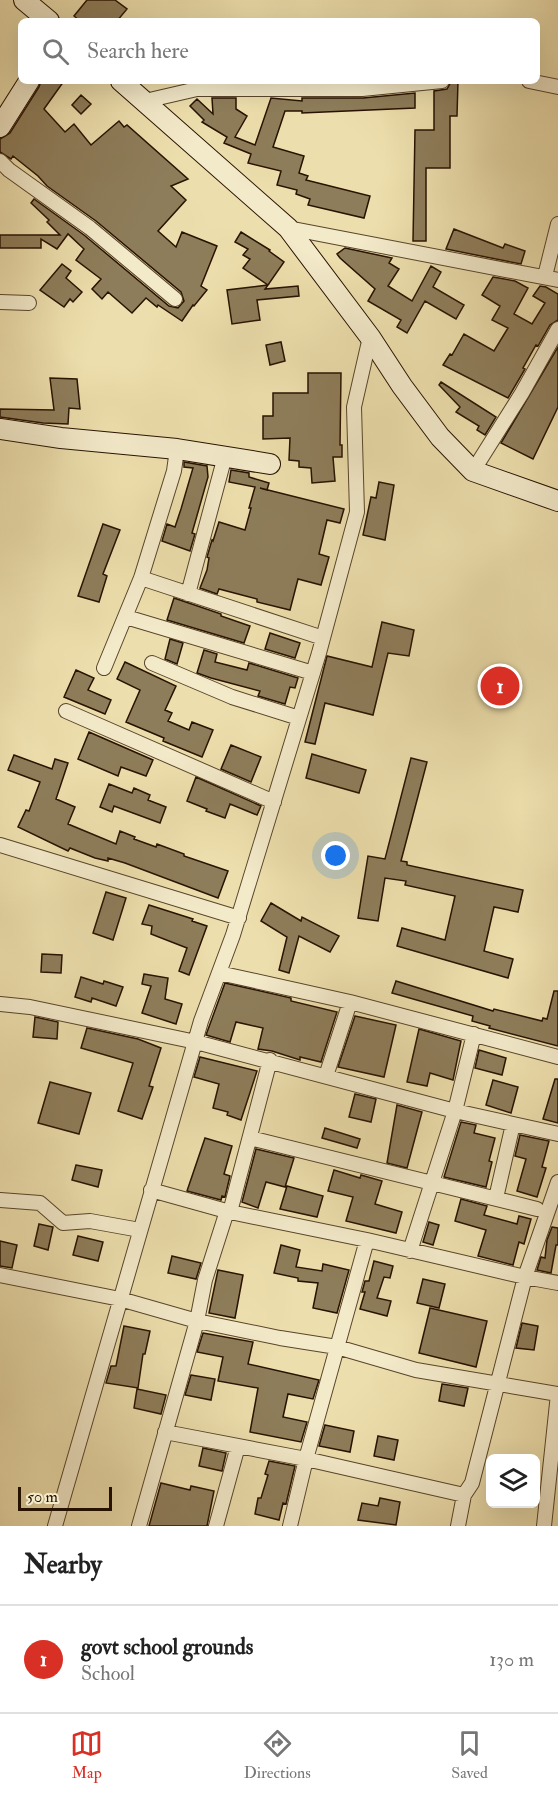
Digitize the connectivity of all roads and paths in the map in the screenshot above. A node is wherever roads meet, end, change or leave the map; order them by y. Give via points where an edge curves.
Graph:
1 (24, 0) edge
2 (45, 18) edge
3 (540, 83) edge
4 (27, 84) edge
5 (125, 84) edge
6 (412, 84) edge
7 (558, 87) edge
8 (145, 101) junction
9 (0, 127) edge
10 (0, 161) edge
11 (558, 224) edge
12 (288, 228) junction
13 (552, 278) edge
14 (175, 299) dead end
15 (0, 302) edge
16 (30, 303) dead end
17 (558, 329) edge
18 (370, 337) junction
19 (0, 429) edge
20 (177, 449) junction
21 (225, 456) junction
22 (270, 464) dead end
23 (473, 471) junction
24 (558, 501) edge
25 (141, 578) junction
26 (188, 594) junction
27 (126, 617) junction
28 (323, 638) junction
29 (152, 663) dead end
30 (104, 668) dead end
31 (313, 673) junction
32 (66, 711) dead end
33 (299, 718) junction
34 (274, 802) junction
35 (0, 845) edge
36 (239, 918) junction
37 (219, 973) junction
38 (350, 1002) junction
39 (0, 1004) edge
40 (474, 1034) junction
41 (195, 1042) junction
42 (558, 1057) edge
43 (270, 1060) junction
44 (326, 1076) junction
45 (455, 1111) junction
46 (513, 1124) junction
47 (558, 1134) edge
48 (250, 1138) junction
49 (558, 1182) edge
50 (433, 1185) junction
51 (151, 1190) junction
52 (496, 1198) junction
53 (0, 1200) edge
54 (537, 1209) dead end
55 (229, 1211) junction
56 (140, 1230) junction
57 (367, 1239) junction
58 (410, 1251) junction
59 (0, 1275) edge
60 (525, 1277) junction
61 (558, 1283) edge
62 (120, 1299) junction
63 (197, 1321) junction
64 (337, 1347) junction
65 (498, 1384) junction
66 (558, 1393) edge
67 (165, 1432) junction
68 (238, 1446) junction
69 (306, 1459) junction
70 (464, 1495) junction
71 (552, 1500) edge
72 (55, 1526) edge
73 (139, 1526) edge
74 (216, 1526) edge
75 (290, 1526) edge
76 (458, 1526) edge
77 (544, 1526) edge

1 - 2 main road
3 - 7 street
4 - 9 main road
5 - 8 main road
6 - 8 street via 362,89 197,88
8 - 12 main road
10 - 14 street via 90,228
11 - 13 street
12 - 13 street
12 - 18 main road
15 - 16 street
17 - 23 street
18 - 23 main road via 434,429
18 - 28 street via 354,407 357,512
19 - 20 main road
20 - 21 main road
20 - 25 street via 174,471
21 - 22 main road
21 - 26 street
23 - 24 main road
25 - 26 street
25 - 27 street
26 - 28 street
27 - 30 street
27 - 31 street
28 - 31 street
29 - 33 street via 232,697
31 - 33 street
32 - 34 street
33 - 34 street
34 - 36 street
35 - 36 street
36 - 37 street
37 - 38 street
37 - 41 street
38 - 40 street
38 - 44 street
39 - 41 street
40 - 42 street
40 - 45 street
41 - 43 street
41 - 51 street
43 - 44 street
43 - 48 street
44 - 45 street
45 - 46 street
45 - 50 street
46 - 47 street
46 - 52 street
48 - 50 street
48 - 55 street
49 - 60 street
50 - 52 street
50 - 58 street
51 - 55 street
51 - 56 street
52 - 54 street
53 - 56 street via 40,1203 63,1222 90,1221
55 - 57 street
55 - 63 street via 205,1280
56 - 62 street
57 - 58 street
57 - 64 street
58 - 60 street
59 - 62 street
60 - 61 street
60 - 65 street
62 - 63 street
62 - 72 street
63 - 64 street
63 - 67 street
64 - 65 street via 416,1370
64 - 69 street
65 - 66 street
65 - 70 street via 471,1484
66 - 71 street
67 - 68 street
67 - 73 street
68 - 69 street
68 - 74 street
69 - 70 street
69 - 75 street
70 - 76 street
71 - 77 street

